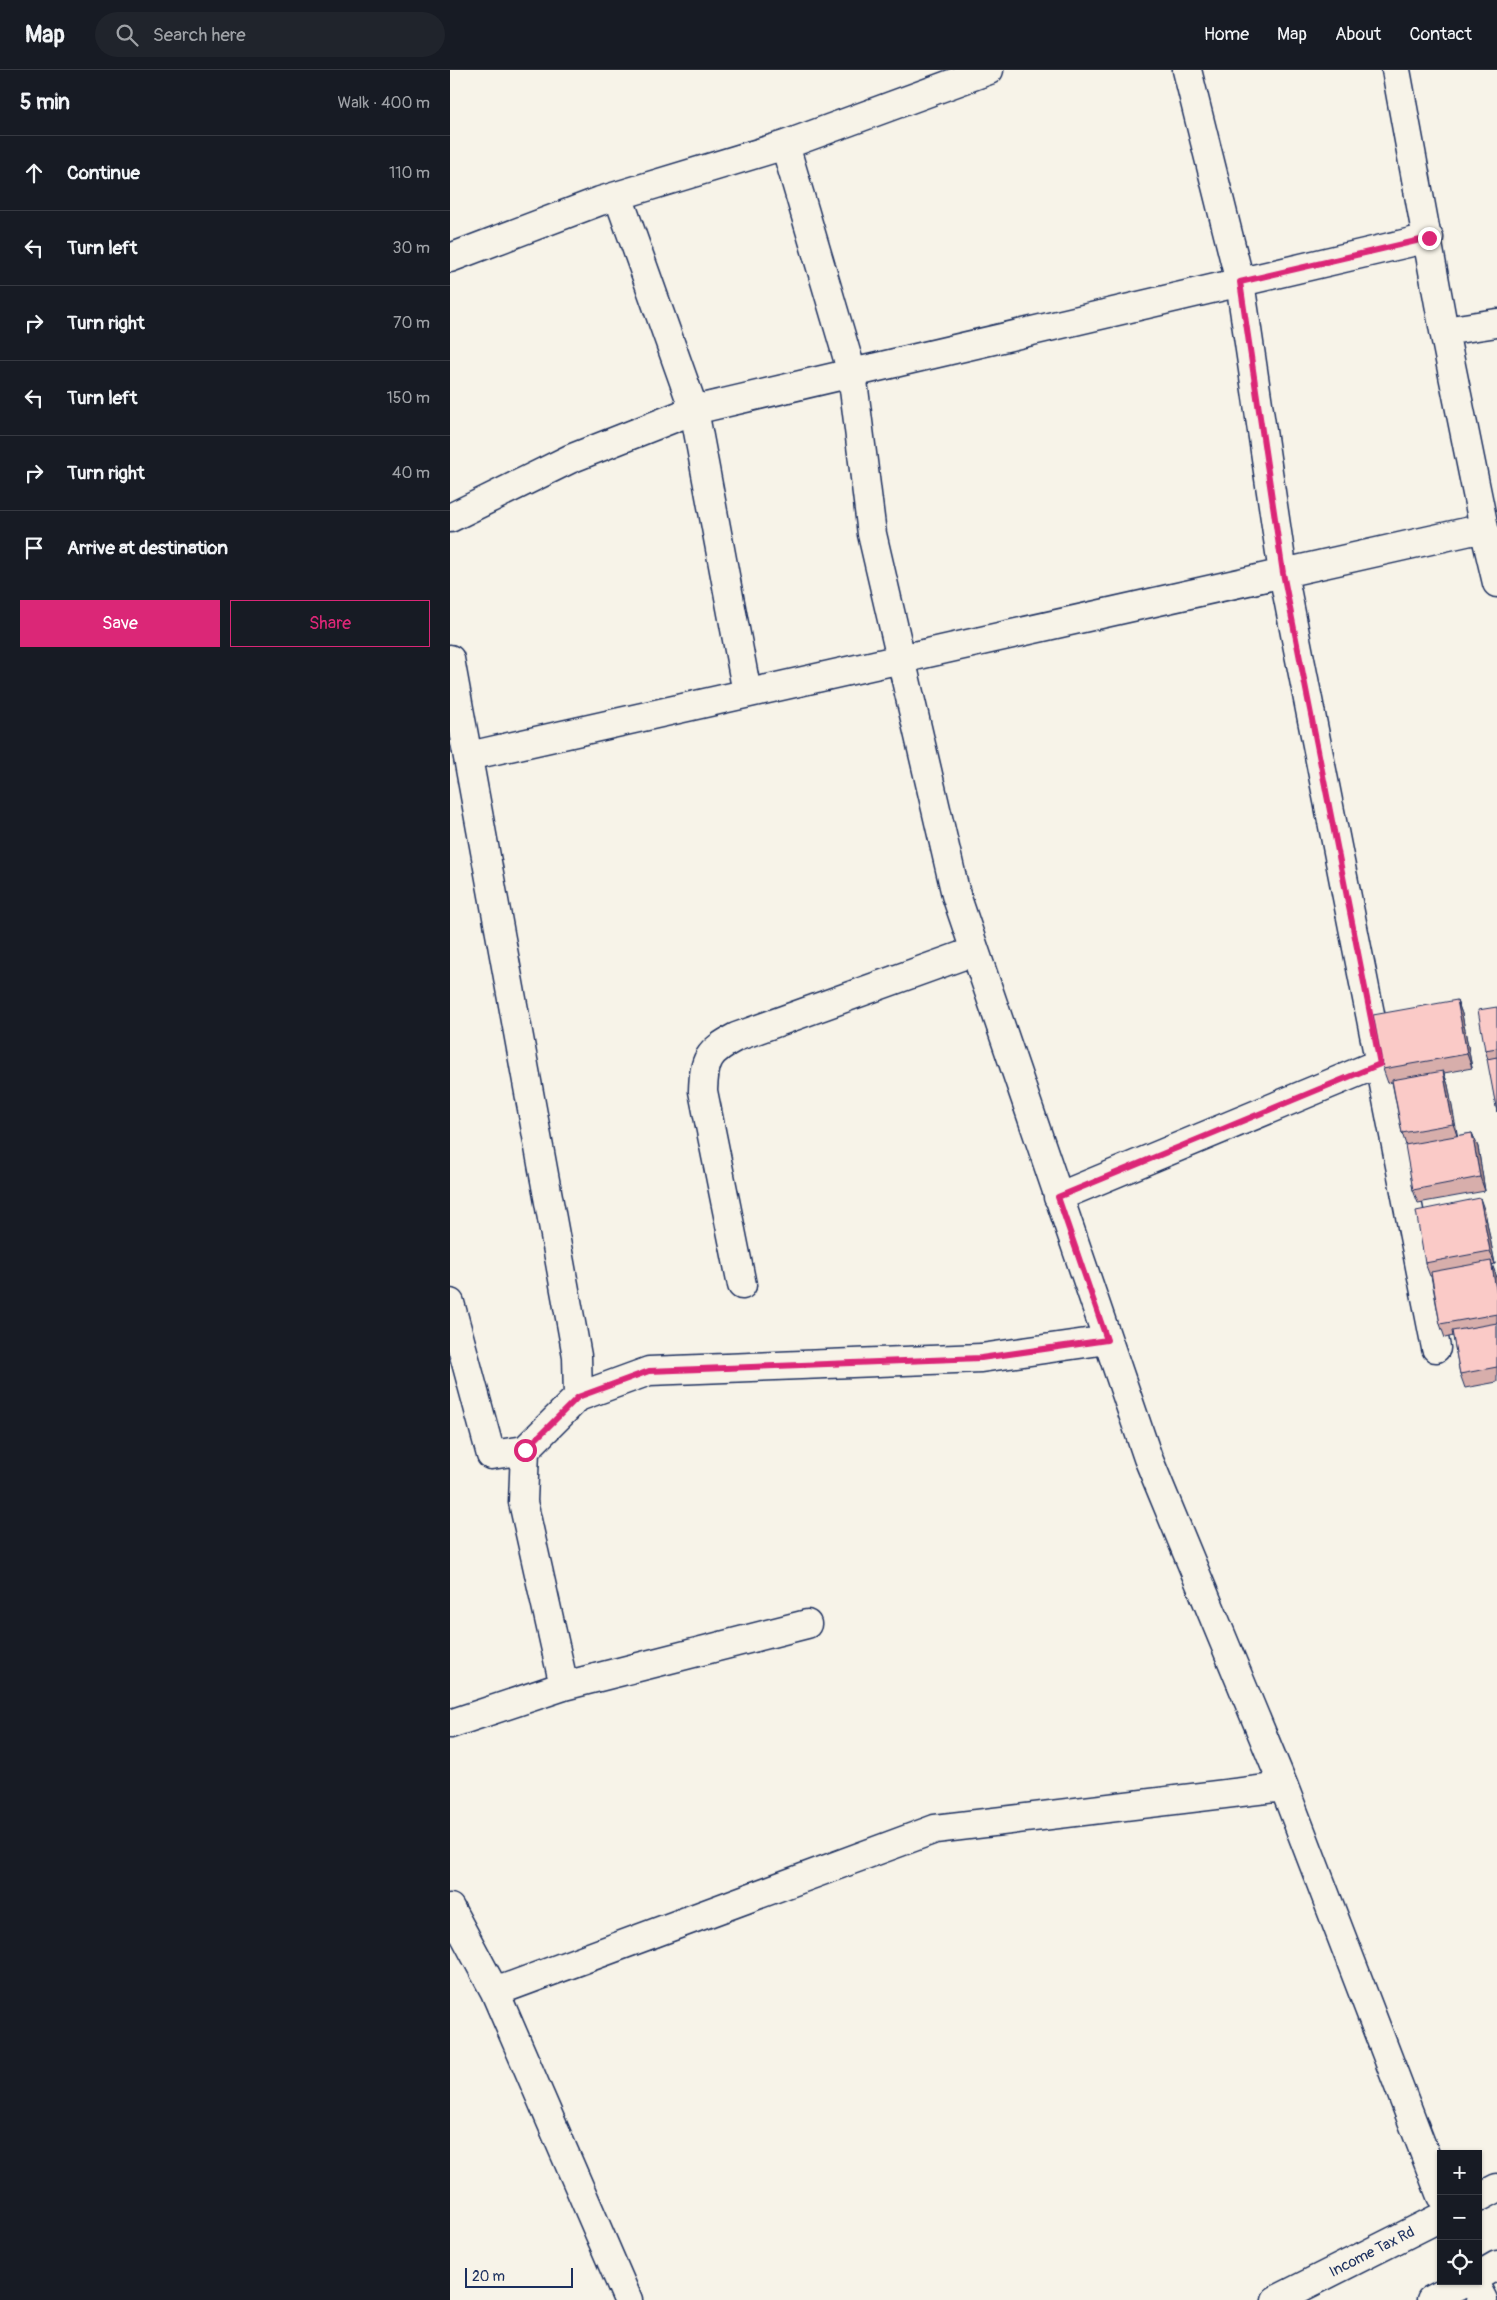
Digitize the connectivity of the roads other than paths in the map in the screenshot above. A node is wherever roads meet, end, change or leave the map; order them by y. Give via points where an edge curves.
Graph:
1 (989, 70) edge
2 (1187, 70) edge
3 (1396, 70) edge
4 (785, 145) junction
5 (618, 196) junction
6 (1429, 238) junction
7 (450, 258) edge
8 (1240, 282) junction
9 (1497, 323) edge
10 (1444, 332) junction
11 (852, 373) junction
12 (694, 410) junction
13 (450, 518) edge
14 (1484, 528) junction
15 (1283, 573) junction
16 (1497, 583) edge
17 (450, 659) edge
18 (902, 659) junction
19 (747, 694) junction
20 (469, 756) junction
21 (975, 951) junction
22 (1380, 1064) junction
23 (1058, 1197) junction
24 (742, 1285) dead end
25 (450, 1303) edge
26 (1107, 1340) junction
27 (1436, 1348) dead end
28 (578, 1397) junction
29 (525, 1450) junction
30 (807, 1624) dead end
31 (564, 1686) junction
32 (450, 1724) edge
33 (1284, 1787) junction
34 (450, 1908) edge
35 (495, 1992) junction
36 (1497, 2188) edge
37 (1441, 2195) edge
38 (1482, 2196) edge
39 (1437, 2219) edge
40 (1497, 2265) edge
41 (1482, 2274) edge
42 (1460, 2285) edge
43 (1475, 2285) edge
44 (628, 2300) edge
45 (1276, 2300) edge
46 (1431, 2300) edge
47 (1483, 2300) edge

1 - 4 street
2 - 8 street
3 - 6 street
4 - 5 street
4 - 11 street
5 - 7 street
5 - 12 street
6 - 8 street
6 - 10 street
8 - 11 street
8 - 15 street
9 - 10 street
10 - 14 street
11 - 12 street
11 - 18 street via 872,534
12 - 13 street via 570,459
12 - 19 street
14 - 15 street
14 - 16 street
15 - 18 street
15 - 22 street
17 - 20 street
18 - 19 street
18 - 21 street via 956,895
19 - 20 street
20 - 28 street via 576,1356
21 - 23 street
21 - 24 street via 736,1037 716,1048 704,1067 703,1091
22 - 23 street
22 - 27 street
23 - 26 street
25 - 29 street via 490,1455
26 - 28 street via 981,1358 649,1371
26 - 33 street via 1148,1458
28 - 29 street
29 - 31 street via 523,1502
30 - 31 street
31 - 32 street
33 - 35 street via 935,1828
33 - 37 street
34 - 35 street
35 - 44 street
36 - 38 street
39 - 45 street, Income Tax Rd
40 - 41 street
42 - 46 street
43 - 47 street

